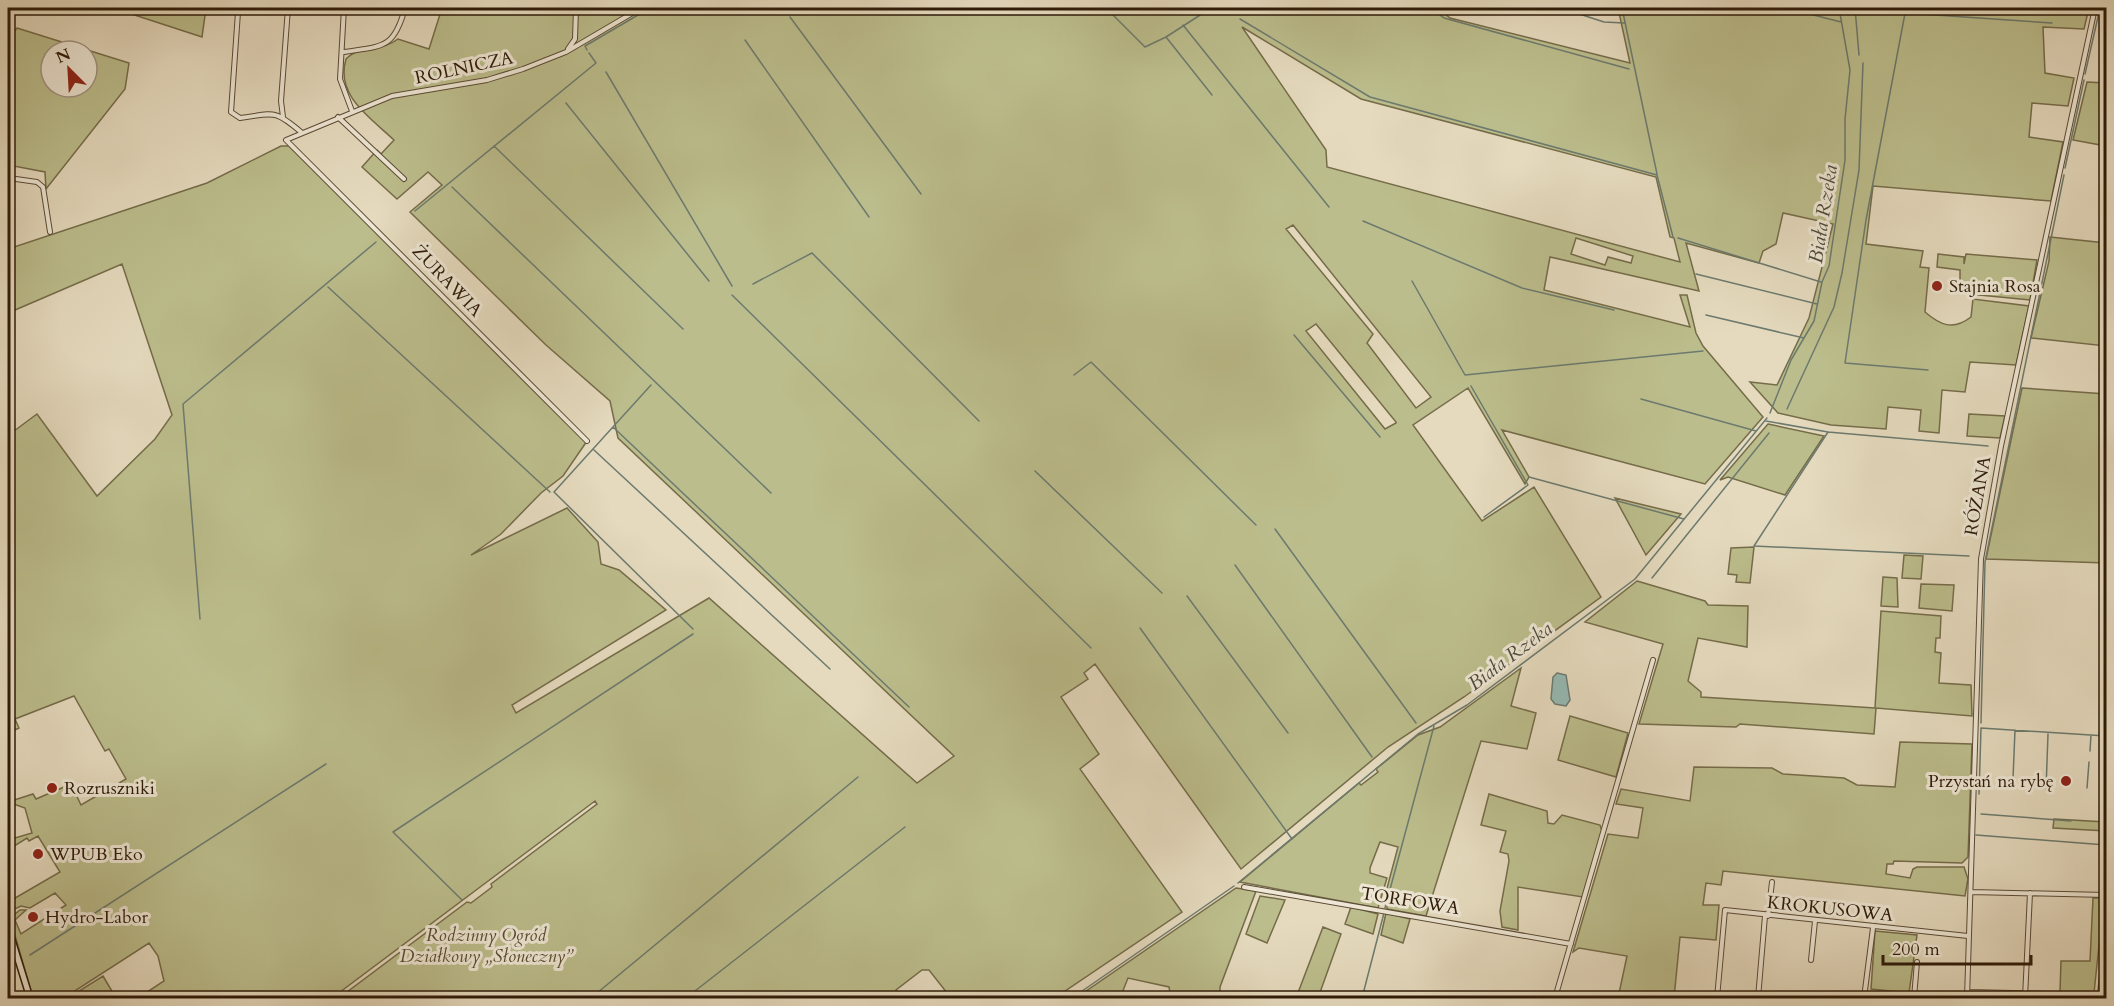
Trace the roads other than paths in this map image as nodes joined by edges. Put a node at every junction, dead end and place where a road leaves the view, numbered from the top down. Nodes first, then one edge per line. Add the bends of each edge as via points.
1 (288, 8) edge
2 (344, 8) edge
3 (405, 8) edge
4 (576, 8) edge
5 (641, 8) edge
6 (2095, 8) edge
7 (238, 12) dead end
8 (344, 52) junction
9 (566, 52) junction
10 (352, 111) junction
11 (283, 117) junction
12 (338, 117) junction
13 (301, 133) junction
14 (286, 140) joint
15 (9, 178) dead end
16 (404, 179) dead end
17 (50, 232) dead end
18 (587, 441) dead end
19 (1653, 660) dead end
20 (1772, 882) dead end
21 (1244, 887) dead end
22 (1971, 892) junction
23 (2030, 893) junction
24 (2106, 895) edge
25 (1766, 916) junction
26 (1815, 921) junction
27 (8, 927) edge
28 (1873, 928) junction
29 (1968, 936) junction
30 (2106, 942) edge
31 (1571, 944) junction
32 (15, 951) junction
33 (8, 954) edge
34 (1811, 960) dead end
35 (1917, 962) dead end
36 (1968, 992) junction
37 (1221, 995) dead end
38 (2025, 996) edge
39 (2056, 997) edge
40 (2101, 997) edge
41 (30, 999) edge
42 (1240, 999) edge
43 (1555, 999) edge
44 (1717, 999) edge
45 (1758, 999) edge
46 (1864, 999) edge
47 (1914, 999) edge
48 (1967, 999) edge

1 - 11 street
2 - 8 street
3 - 8 street via 390,42
4 - 9 street via 575,39
5 - 9 street, ROLNICZA
6 - 22 street, RÓŻANA via 2001,446 1981,559
7 - 11 street via 231,112 240,118 261,112
8 - 10 street via 340,79
9 - 10 street, ROLNICZA via 487,80 392,96
10 - 12 street, ROLNICZA
11 - 13 street
12 - 13 street, ROLNICZA
12 - 16 street
13 - 14 street, ROLNICZA
14 - 18 street, ŻURAWIA
15 - 17 street via 37,182 43,187
19 - 31 street
20 - 25 street
21 - 31 street, TORFOWA
22 - 23 street
22 - 29 street, RÓŻANA
23 - 24 street
23 - 38 street
25 - 26 street, KROKUSOWA
25 - 44 street, KROKUSOWA via 1725,910
25 - 45 street
26 - 28 street, KROKUSOWA
26 - 34 street
27 - 32 main road
28 - 29 street, KROKUSOWA
28 - 46 street
29 - 36 street, RÓŻANA
30 - 40 street
31 - 43 street
32 - 33 street
32 - 41 main road
35 - 47 street
36 - 38 street
36 - 48 street, RÓŻANA
37 - 42 street
38 - 39 street
39 - 40 street

